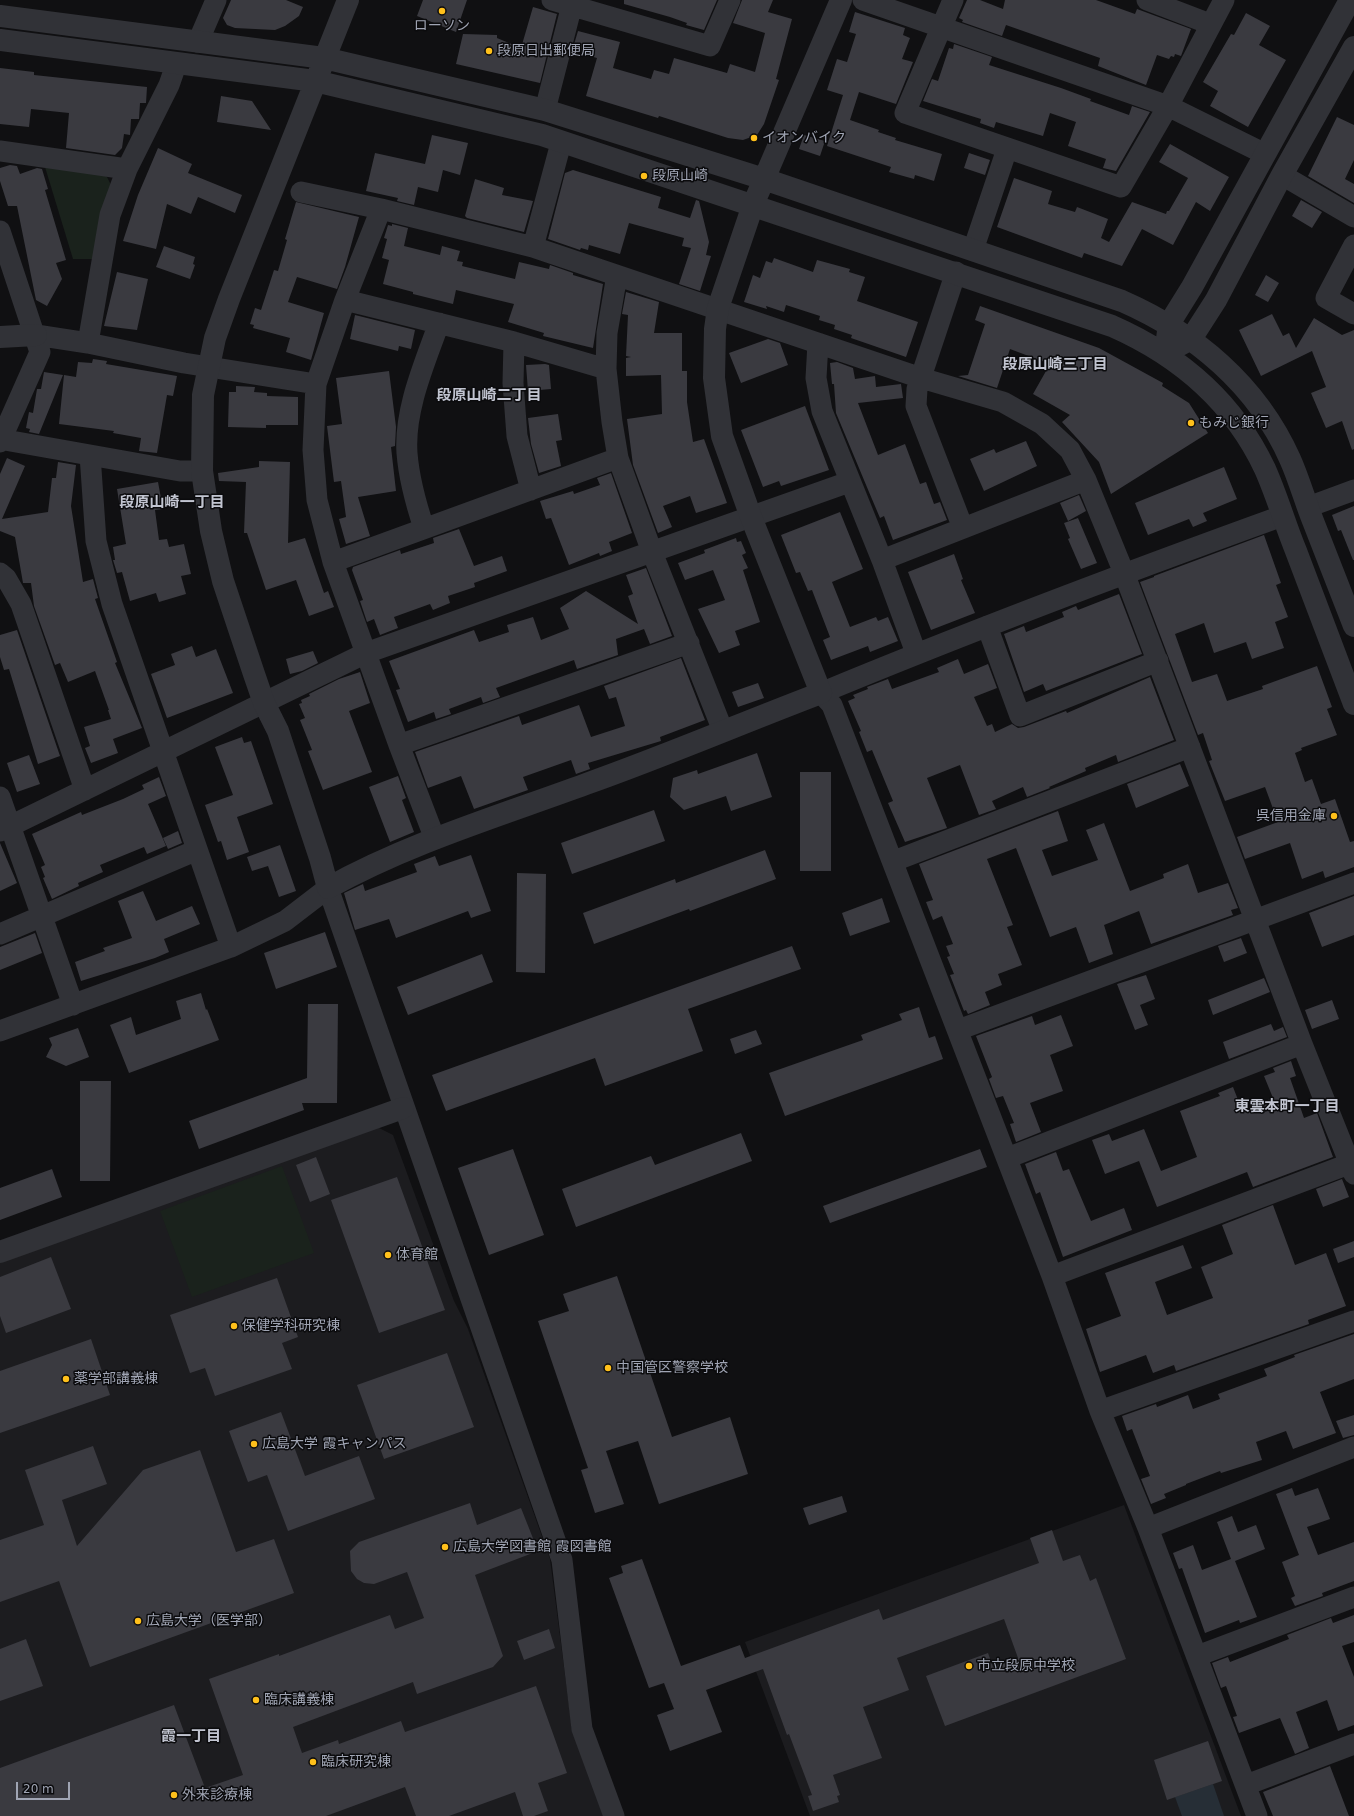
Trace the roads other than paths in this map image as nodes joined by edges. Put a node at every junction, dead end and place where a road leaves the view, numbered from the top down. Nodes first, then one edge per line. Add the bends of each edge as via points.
1 (216, 0) edge
2 (348, 0) edge
3 (552, 0) edge
4 (730, 0) edge
5 (841, 0) edge
6 (863, 0) edge
7 (953, 0) edge
8 (1148, 0) edge
9 (1224, 0) edge
10 (1350, 0) edge
11 (572, 5) junction
12 (0, 16) edge
13 (1210, 24) junction
14 (942, 26) junction
15 (0, 40) edge
16 (198, 42) junction
17 (1354, 47) edge
18 (324, 58) junction
19 (176, 64) junction
20 (315, 81) junction
21 (1168, 106) junction
22 (545, 110) junction
23 (561, 143) junction
24 (1007, 149) junction
25 (0, 151) edge
26 (1265, 154) junction
27 (128, 169) junction
28 (1282, 175) junction
29 (764, 179) junction
30 (301, 192) dead end
31 (753, 205) junction
32 (381, 209) junction
33 (1354, 217) edge
34 (1, 241) edge
35 (1354, 245) edge
36 (533, 247) junction
37 (973, 250) junction
38 (956, 272) junction
39 (617, 275) junction
40 (345, 300) junction
41 (718, 308) junction
42 (1354, 314) edge
43 (439, 323) junction
44 (1169, 324) junction
45 (36, 335) junction
46 (0, 337) edge
47 (1191, 339) junction
48 (514, 342) junction
49 (88, 343) junction
50 (818, 343) junction
51 (1165, 354) junction
52 (208, 367) junction
53 (606, 369) junction
54 (921, 378) junction
55 (316, 384) junction
56 (0, 440) edge
57 (90, 455) junction
58 (618, 458) junction
59 (202, 471) junction
60 (1086, 480) junction
61 (849, 482) junction
62 (531, 490) junction
63 (1354, 490) edge
64 (1308, 507) junction
65 (1282, 516) junction
66 (751, 517) junction
67 (424, 528) junction
68 (963, 528) junction
69 (652, 552) junction
70 (882, 560) junction
71 (333, 562) junction
72 (0, 573) edge
73 (1124, 573) junction
74 (987, 626) junction
75 (1354, 626) edge
76 (688, 643) junction
77 (366, 653) junction
78 (916, 653) junction
79 (1158, 661) junction
80 (821, 693) junction
81 (264, 703) junction
82 (1354, 704) edge
83 (723, 731) junction
84 (399, 745) junction
85 (1190, 747) junction
86 (162, 752) junction
87 (85, 790) junction
88 (0, 797) edge
89 (5, 829) edge
90 (435, 839) junction
91 (197, 850) junction
92 (894, 861) junction
93 (1354, 883) edge
94 (328, 888) junction
95 (42, 916) junction
96 (1254, 919) junction
97 (0, 934) edge
98 (231, 947) junction
99 (73, 1005) junction
100 (958, 1030) junction
101 (0, 1031) edge
102 (1302, 1044) junction
103 (403, 1108) junction
104 (1007, 1158) junction
105 (1353, 1167) edge
106 (0, 1252) edge
107 (1052, 1276) junction
108 (1354, 1321) edge
109 (1100, 1411) junction
110 (1354, 1447) edge
111 (1148, 1528) junction
112 (1354, 1597) edge
113 (1197, 1656) junction
114 (1354, 1744) edge
115 (1246, 1785) junction
116 (614, 1816) edge
117 (1257, 1816) edge

1 - 16 street
2 - 18 street
3 - 11 street
4 - 11 street via 710,46
5 - 29 street
6 - 14 street
7 - 14 street
8 - 13 street
9 - 13 street
10 - 26 street
11 - 22 street
12 - 16 street
13 - 21 street
14 - 21 street
14 - 24 street via 905,114
15 - 19 street
16 - 18 street
17 - 28 street
18 - 20 street
18 - 22 street
19 - 20 street
19 - 27 street via 169,85
20 - 23 street via 542,135
20 - 52 street via 229,299
21 - 24 street via 1121,186
21 - 26 street
22 - 29 street
23 - 31 street
23 - 36 street
24 - 37 street
25 - 27 street
26 - 44 street
27 - 49 street via 110,215
28 - 33 street
28 - 47 street via 1216,300
29 - 31 street
29 - 37 street
30 - 32 street
31 - 38 street
31 - 41 street
32 - 36 street
32 - 40 street
34 - 45 street
35 - 42 street via 1326,298
36 - 39 street
37 - 44 street via 1122,301
38 - 51 street via 1112,326
38 - 54 street
39 - 41 street
39 - 53 street via 607,333
40 - 43 street
40 - 55 street
41 - 50 street
41 - 66 street via 714,378 722,436
43 - 48 street
43 - 67 street via 414,392 407,452 413,492
44 - 47 street
44 - 51 street
45 - 46 street
45 - 49 street
45 - 56 street via 40,352
47 - 51 street
47 - 64 street via 1230,373 1264,413 1290,458
48 - 53 street
48 - 62 street via 513,383 517,436
49 - 52 street
50 - 54 street
50 - 61 street via 816,378 822,411
51 - 65 street via 1194,375 1242,428 1265,470
52 - 55 street
52 - 59 street via 204,395
53 - 58 street
54 - 60 street via 1003,402 1042,424 1070,450
54 - 68 street via 917,389 916,406
55 - 71 street via 312,450 317,500
56 - 57 street
57 - 59 street via 180,471
57 - 86 street via 96,541 112,604
58 - 62 street
58 - 69 street
59 - 81 street via 211,531 223,581
60 - 68 street
60 - 73 street
61 - 66 street
61 - 70 street
62 - 67 street
63 - 64 street
64 - 75 street
65 - 73 street
65 - 82 street
66 - 69 street
66 - 80 street
67 - 71 street
68 - 70 street
69 - 76 street
69 - 77 street
70 - 78 street
71 - 77 street
72 - 87 street via 6,578 21,604
73 - 74 street
73 - 79 street
74 - 78 street
74 - 79 street via 1020,716
76 - 83 street
76 - 84 street
77 - 81 street
77 - 84 street
78 - 80 street
79 - 85 street
80 - 83 street
80 - 92 street via 832,705
81 - 86 street
81 - 94 street via 278,731
83 - 90 street
84 - 90 street
85 - 92 street
85 - 96 street
86 - 87 street
86 - 91 street
87 - 89 street
88 - 89 street
89 - 95 street
90 - 94 street via 362,869
91 - 95 street
91 - 98 street
92 - 100 street
93 - 96 street
94 - 98 street via 285,922
94 - 103 street
95 - 97 street
95 - 99 street
96 - 100 street
96 - 102 street
98 - 99 street
99 - 101 street
100 - 104 street
102 - 104 street
102 - 105 street
103 - 106 street
103 - 116 street via 562,1560 582,1729
104 - 107 street
105 - 107 street
107 - 109 street
108 - 109 street
109 - 111 street
110 - 111 street
111 - 113 street
112 - 113 street
113 - 115 street
114 - 115 street
115 - 117 street

